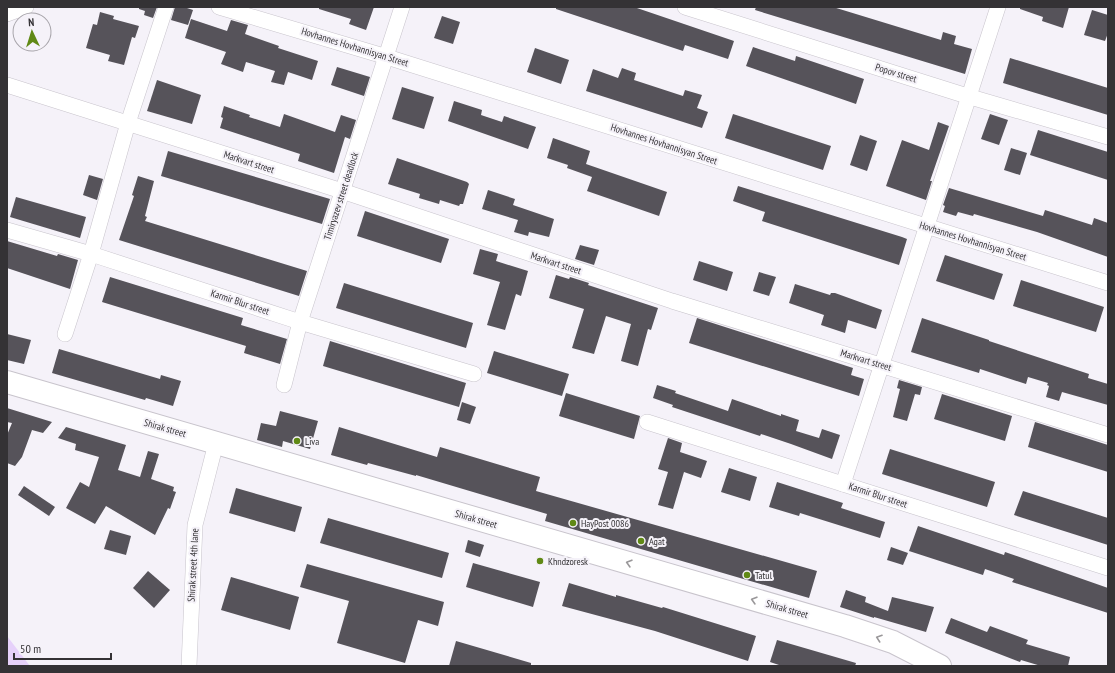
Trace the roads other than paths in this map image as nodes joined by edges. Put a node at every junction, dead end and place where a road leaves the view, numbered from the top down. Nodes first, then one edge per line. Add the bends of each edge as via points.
1 (26, 7) edge
2 (166, 7) edge
3 (219, 7) edge
4 (402, 7) edge
5 (685, 7) edge
6 (998, 7) edge
7 (7, 14) edge
8 (387, 57) junction
9 (7, 85) edge
10 (968, 96) junction
11 (128, 123) junction
12 (1108, 137) edge
13 (342, 191) junction
14 (927, 226) junction
15 (7, 230) edge
16 (91, 254) junction
17 (1108, 284) edge
18 (300, 322) junction
19 (65, 334) dead end
20 (882, 365) junction
21 (474, 374) dead end
22 (7, 382) edge
23 (284, 385) dead end
24 (7, 396) edge
25 (647, 422) dead end
26 (1108, 435) edge
27 (214, 449) junction
28 (843, 484) junction
29 (1108, 568) edge
30 (189, 666) edge
31 (912, 666) edge
32 (940, 666) edge

1 - 7 street
2 - 11 street
3 - 8 street, Hovhannes Hovhannisyan Street
4 - 8 street, Timiryazev street deadlock
5 - 10 street, Popov street
6 - 10 street
8 - 13 street, Timiryazev street deadlock
8 - 14 street, Hovhannes Hovhannisyan Street
9 - 11 street, Markvart street
10 - 12 street, Popov street
10 - 14 street
11 - 13 street, Markvart street
11 - 16 street
13 - 18 street, Timiryazev street deadlock
13 - 20 street, Markvart street via 672,301
14 - 17 street, Hovhannes Hovhannisyan Street
14 - 20 street
15 - 16 street, Karmir Blur street
16 - 18 street, Karmir Blur street
16 - 19 street
18 - 21 street, Karmir Blur street
18 - 23 street, Timiryazev street deadlock
20 - 26 street, Markvart street
20 - 28 street
22 - 27 highway, Shirak street
24 - 27 highway, Shirak street
25 - 28 street, Karmir Blur street
27 - 30 street, Shirak street 4th lane via 195,525
27 - 31 highway, Shirak street via 842,640 891,656
32 -> 27 highway, Shirak street via 893,642 845,626
28 - 29 street, Karmir Blur street

